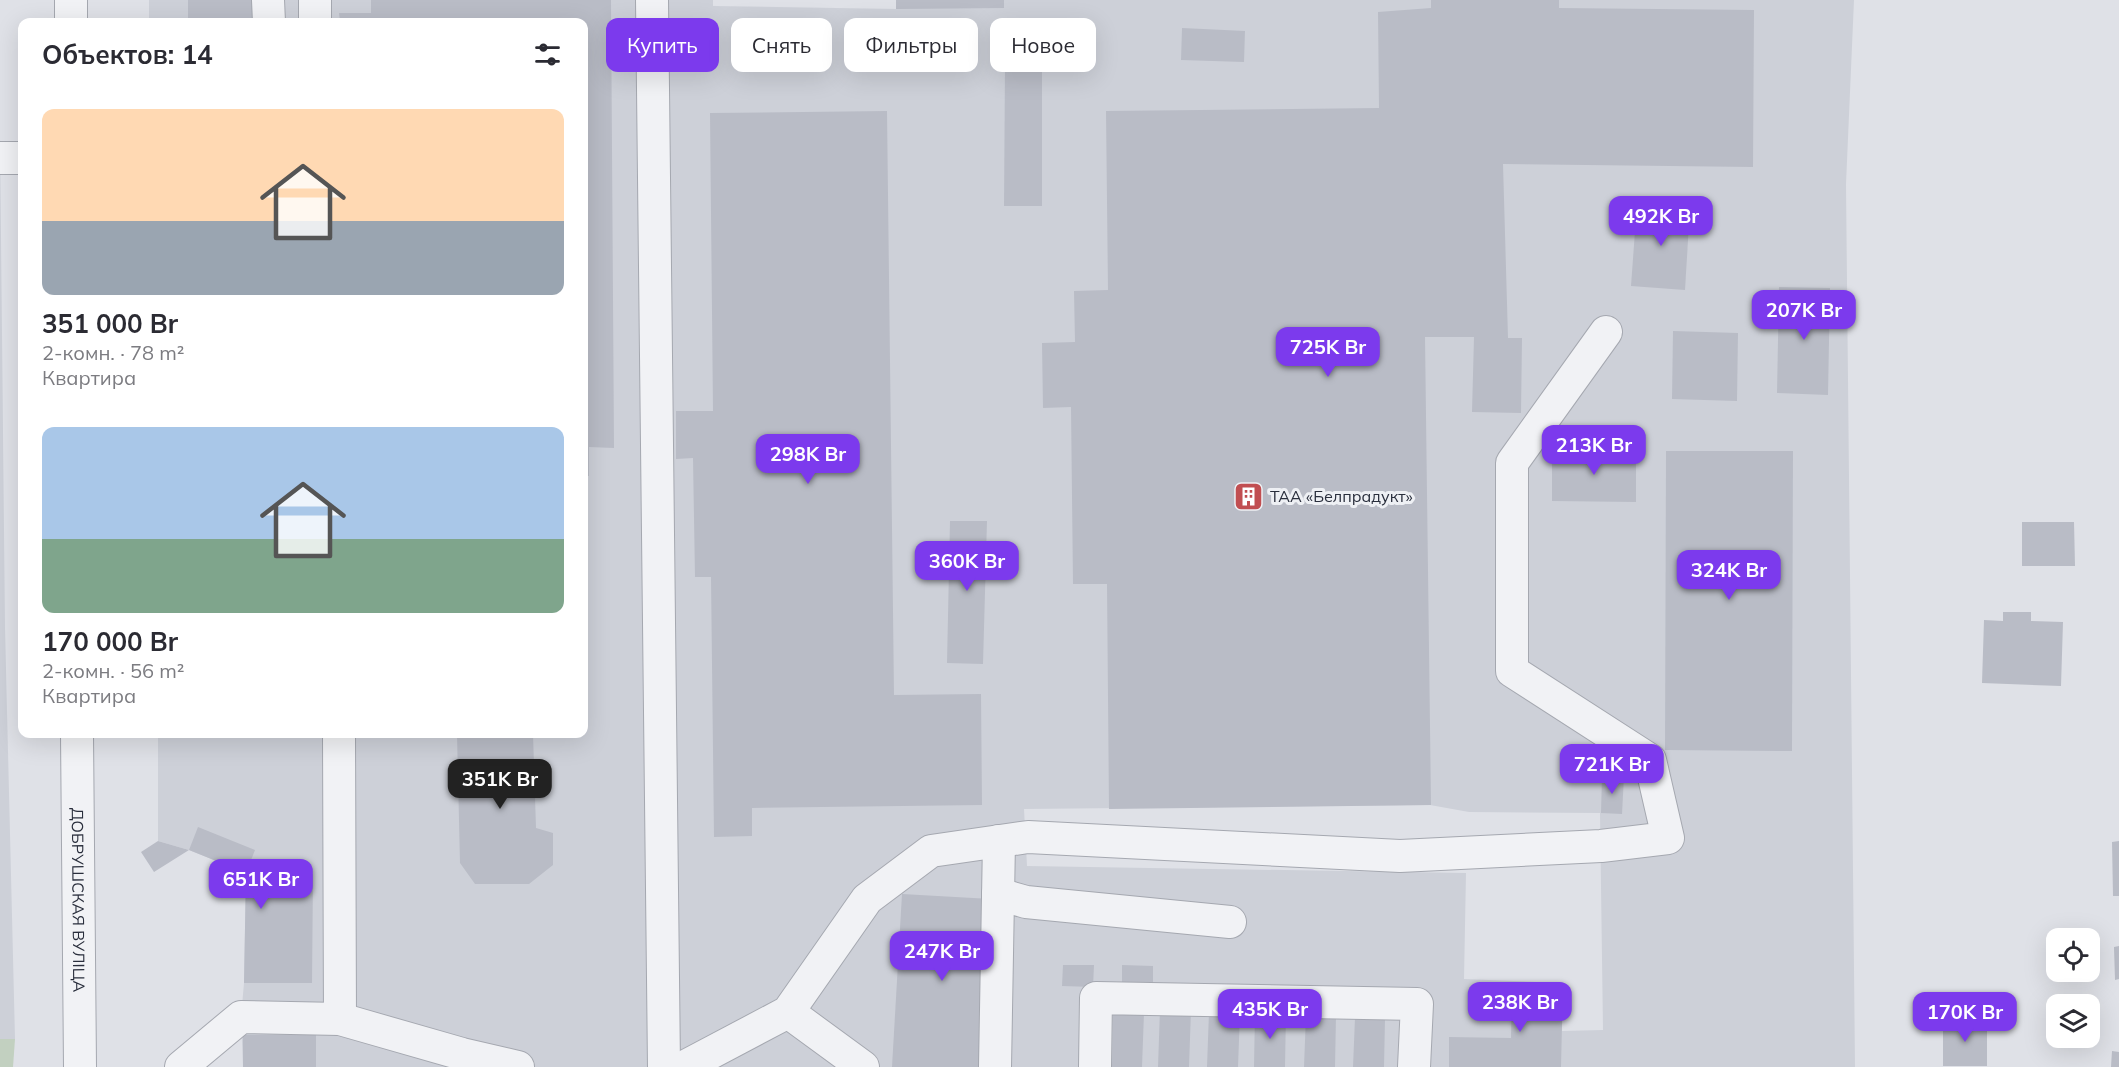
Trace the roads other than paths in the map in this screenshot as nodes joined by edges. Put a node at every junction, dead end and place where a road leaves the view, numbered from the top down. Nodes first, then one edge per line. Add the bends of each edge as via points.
1 (71, 0) edge
2 (268, 0) edge
3 (315, 0) edge
4 (652, 0) edge
5 (71, 18) edge
6 (268, 18) edge
7 (315, 18) edge
8 (0, 158) edge
9 (18, 158) edge
10 (1606, 332) dead end
11 (77, 738) edge
12 (339, 738) edge
13 (999, 841) junction
14 (998, 894) junction
15 (1230, 922) dead end
16 (788, 1012) junction
17 (340, 1019) junction
18 (80, 1067) edge
19 (182, 1067) edge
20 (518, 1067) edge
21 (664, 1067) edge
22 (684, 1067) edge
23 (863, 1067) edge
24 (995, 1067) edge
25 (1095, 1067) edge
26 (1414, 1067) edge

1 - 5 street
2 - 6 street
3 - 7 street
4 - 21 street
8 - 9 street
10 - 13 street via 1512,463 1512,671 1650,760 1668,838 1601,846 1400,856 1028,837
11 - 18 street, ДОБРУШСКАЯ ВУЛІЦА
12 - 17 street
13 - 14 street
13 - 16 street via 931,851 867,899
14 - 15 street via 1026,902
14 - 24 street
16 - 22 street
16 - 23 street
17 - 19 street via 242,1017
17 - 20 street
25 - 26 street via 1096,998 1417,1004

